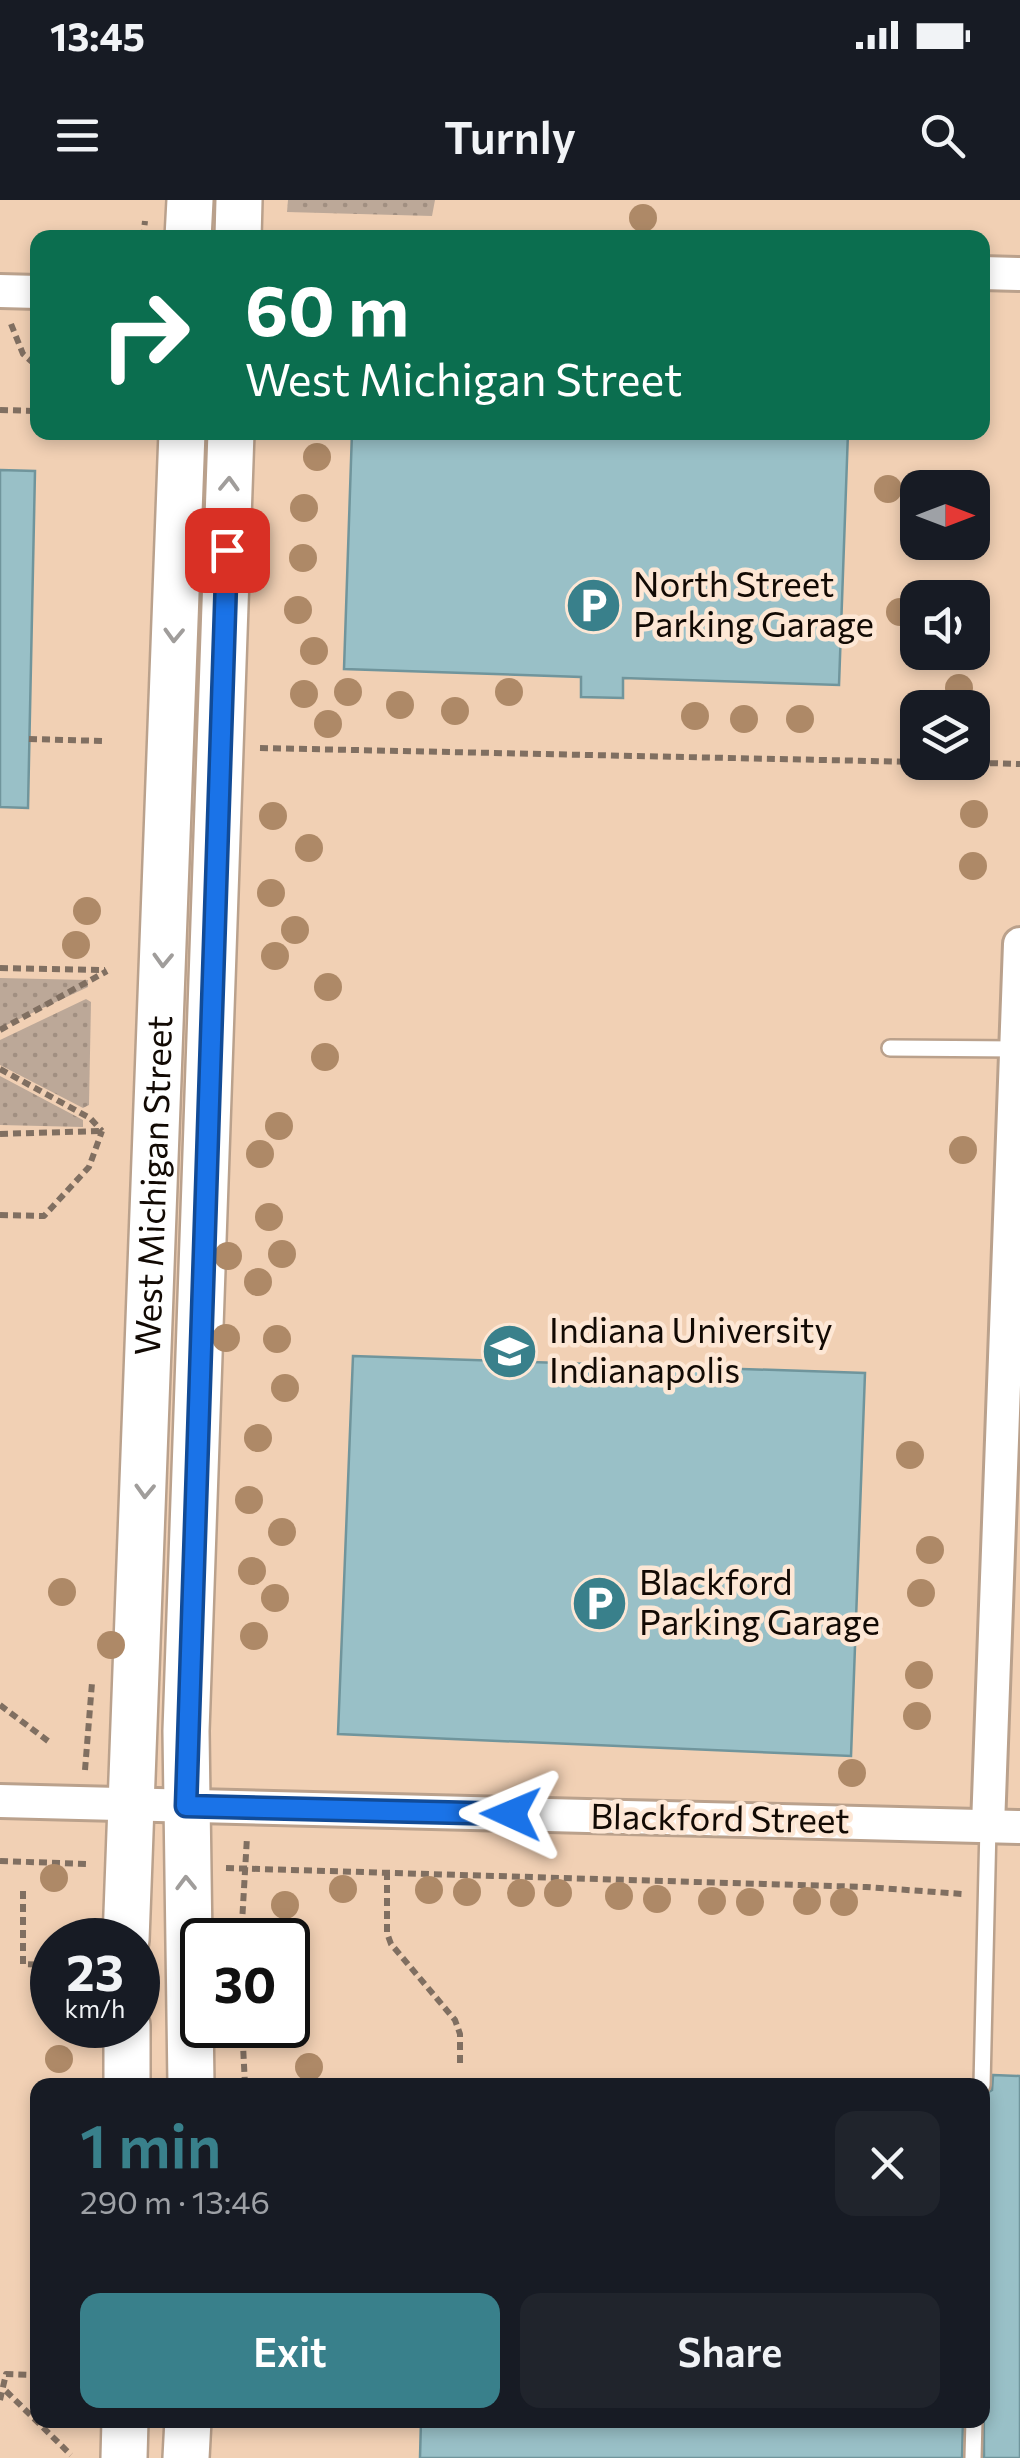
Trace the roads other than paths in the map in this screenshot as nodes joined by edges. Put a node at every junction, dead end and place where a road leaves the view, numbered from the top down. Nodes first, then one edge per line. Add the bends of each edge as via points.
1 (190, 200) edge
2 (239, 200) edge
3 (188, 230) edge
4 (238, 230) edge
5 (990, 273) edge
6 (1020, 274) edge
7 (182, 440) edge
8 (231, 440) edge
9 (1020, 944) edge
10 (890, 1048) dead end
11 (1018, 1049) edge
12 (1015, 1310) edge
13 (0, 1801) edge
14 (132, 1804) junction
15 (186, 1806) junction
16 (1004, 1827) edge
17 (127, 1918) edge
18 (127, 2048) edge
19 (127, 2078) edge
20 (192, 2078) edge
21 (982, 2078) edge
22 (125, 2428) edge
23 (188, 2428) edge
24 (974, 2428) edge
25 (124, 2458) edge
26 (186, 2458) edge
27 (972, 2458) edge

1 - 3 main road
2 - 4 main road
5 - 6 street
7 -> 14 main road, West Michigan Street
15 -> 8 main road, West Michigan Street
9 - 11 street
10 - 11 lane
11 - 12 street
12 - 16 street
13 - 14 street, Blackford Street
14 - 15 street, Blackford Street
14 - 17 main road, West Michigan Street
15 - 16 street, Blackford Street
20 -> 15 main road, West Michigan Street
16 - 21 lane via 986,1894
18 - 19 main road
22 - 25 main road
23 - 26 main road
24 - 27 lane

